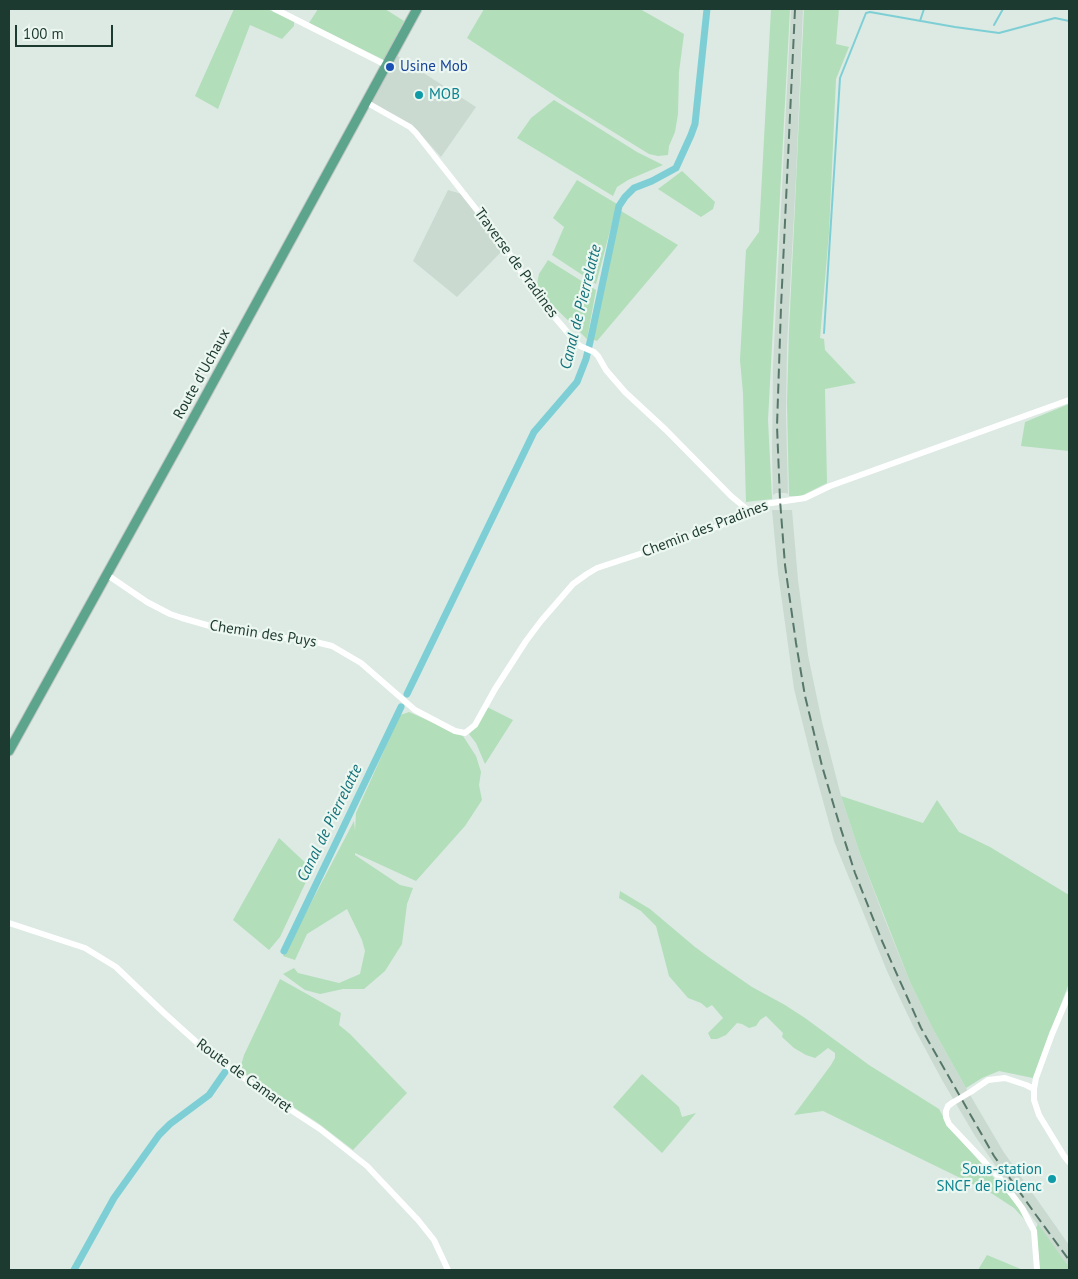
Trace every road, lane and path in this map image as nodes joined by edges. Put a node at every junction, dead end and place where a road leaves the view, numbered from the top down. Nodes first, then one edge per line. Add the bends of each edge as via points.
1 (275, 9) edge
2 (417, 9) edge
3 (386, 65) junction
4 (366, 103) junction
5 (1069, 400) edge
6 (749, 511) junction
7 (106, 574) junction
8 (465, 733) joint
9 (9, 751) edge
10 (9, 923) edge
11 (1069, 994) edge
12 (1034, 1089) junction
13 (1069, 1162) edge
14 (448, 1270) edge
15 (1038, 1270) edge

1 - 3 street
2 - 3 main road, Route d'Uchaux
3 - 4 main road, Route d'Uchaux
4 - 6 street, Traverse de Pradines via 416,133 508,252 534,293 574,340 598,356 625,392
4 - 7 main road, Route d'Uchaux
5 - 6 street, Chemin des Pradines via 837,483 805,498 771,503
6 - 8 street, Chemin des Pradines via 715,528 597,568 573,584 541,620 475,725
7 - 8 street, Chemin des Puys via 146,602 182,618 244,634 303,639 332,646 361,663 415,710
7 - 9 main road, Route d'Uchaux
10 - 14 street, Route de Camaret via 85,948 116,967 213,1057 320,1129 367,1166 434,1240
11 - 12 street
12 - 13 street via 1039,1115
12 - 15 street, bridge via 1006,1078 988,1080 948,1106 946,1117 1022,1208 1034,1231

